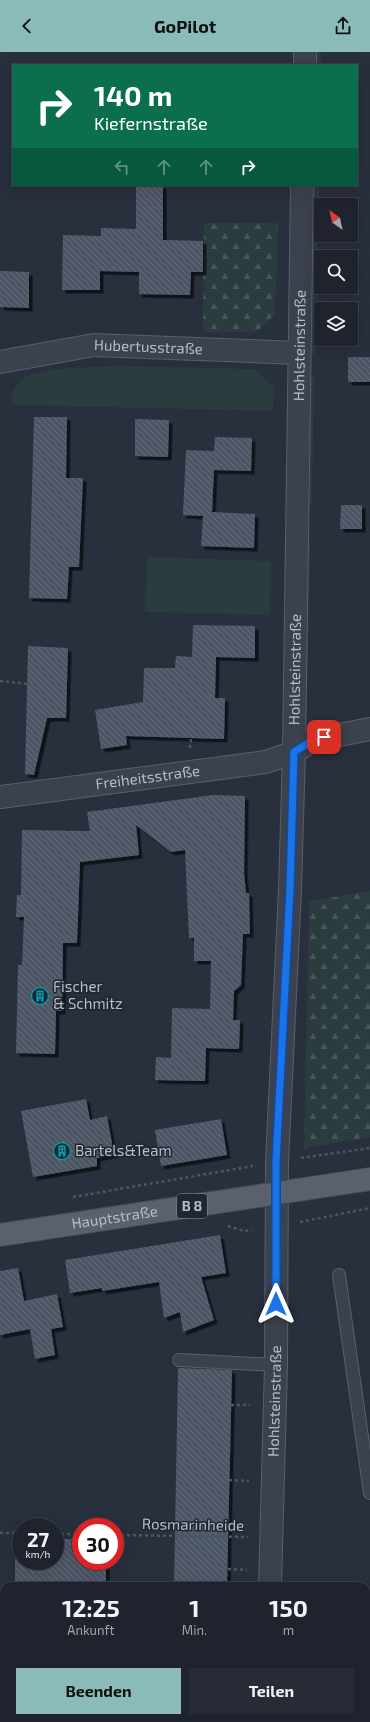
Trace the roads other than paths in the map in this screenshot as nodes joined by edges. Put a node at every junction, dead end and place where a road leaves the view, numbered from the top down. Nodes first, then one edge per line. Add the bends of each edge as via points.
1 (305, 52) edge
2 (305, 64) edge
3 (302, 186) edge
4 (299, 353) junction
5 (0, 362) edge
6 (370, 729) edge
7 (294, 752) junction
8 (0, 797) edge
9 (370, 1179) edge
10 (277, 1194) junction
11 (0, 1235) edge
12 (339, 1275) dead end
13 (179, 1360) dead end
14 (276, 1365) junction
15 (370, 1493) edge
16 (270, 1582) edge

1 - 2 street
3 - 4 street, Hohlsteinstraße
4 - 5 street, Hubertusstraße via 94,345
4 - 7 street, Hohlsteinstraße
6 - 7 street, Freiheitsstraße via 313,740
7 - 8 street, Freiheitsstraße via 266,762
7 - 10 street, Hohlsteinstraße via 290,889 276,1162
9 - 10 main road, B 8
10 - 11 main road, Hauptstraße / B 8
10 - 14 street, Hohlsteinstraße
12 - 15 lane
13 - 14 lane
14 - 16 street, Hohlsteinstraße

